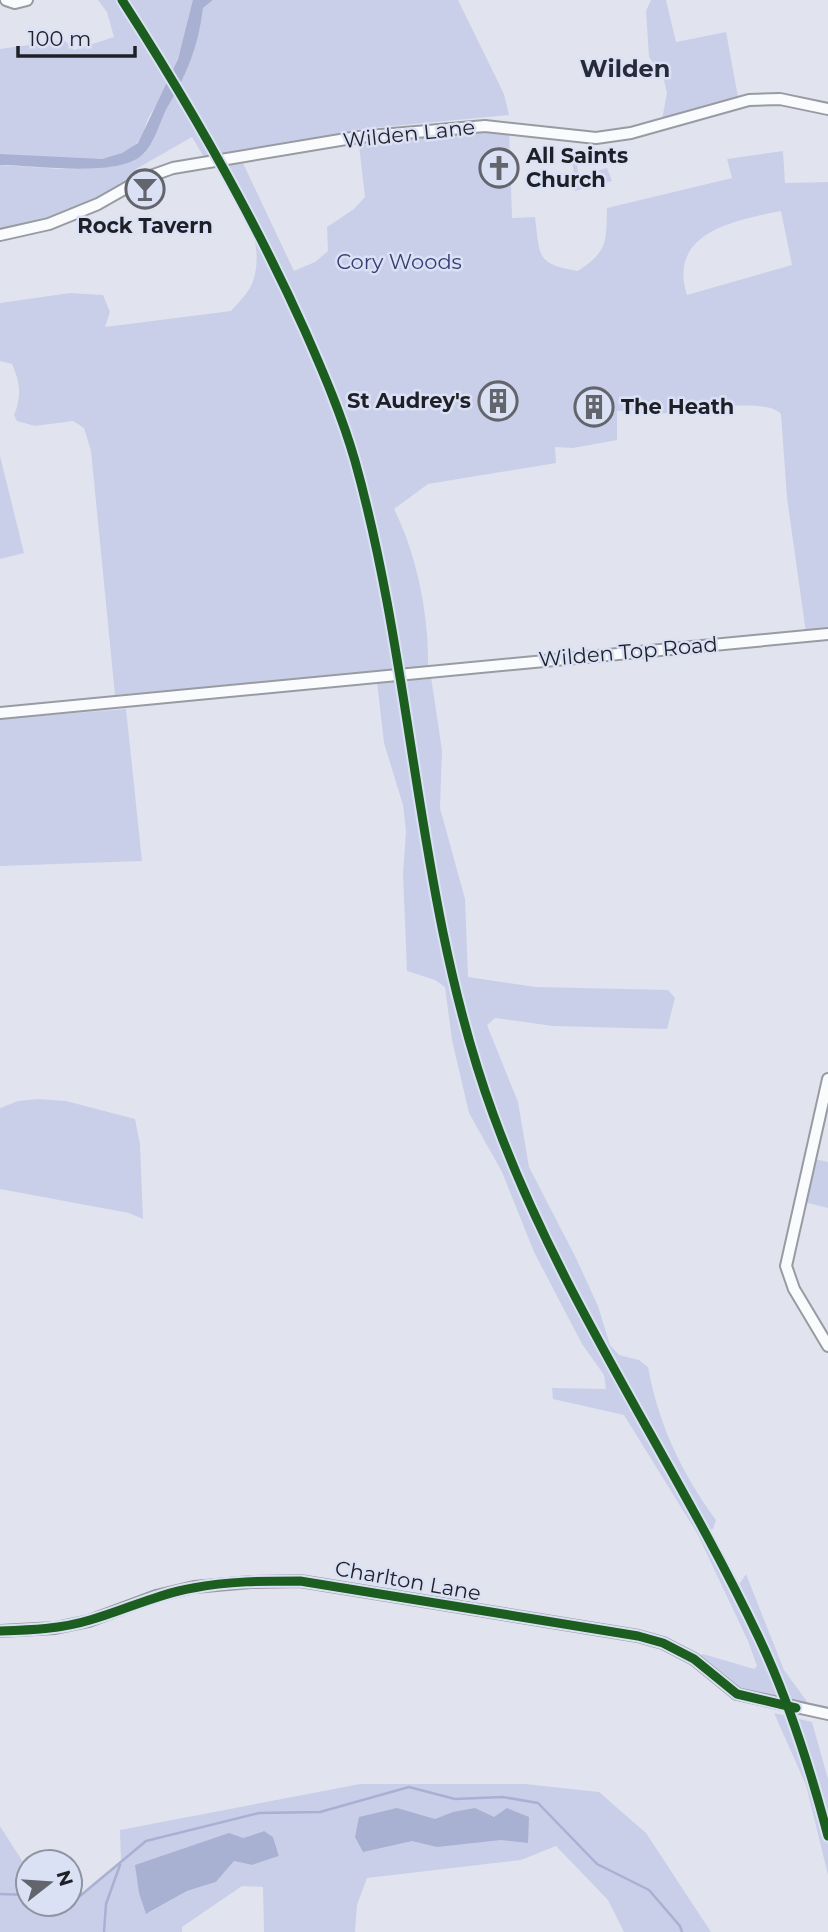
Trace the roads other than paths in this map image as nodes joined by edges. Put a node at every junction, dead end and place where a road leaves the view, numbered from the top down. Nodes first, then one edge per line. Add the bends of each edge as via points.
1 (6, 0) edge
2 (27, 0) edge
3 (828, 109) edge
4 (0, 235) edge
5 (828, 634) edge
6 (0, 713) edge
7 (828, 1079) edge
8 (828, 1346) edge
9 (0, 1631) edge
10 (828, 1714) edge

1 - 2 street via 15,4
3 - 4 street, Wilden Lane via 780,99 749,100 631,133 596,138 485,126 358,137 164,171 61,219
5 - 6 street, Wilden Top Road
7 - 8 street via 786,1266 794,1289
9 - 10 street, Charlton Lane via 89,1621 194,1587 300,1581 638,1636 694,1659 737,1694

